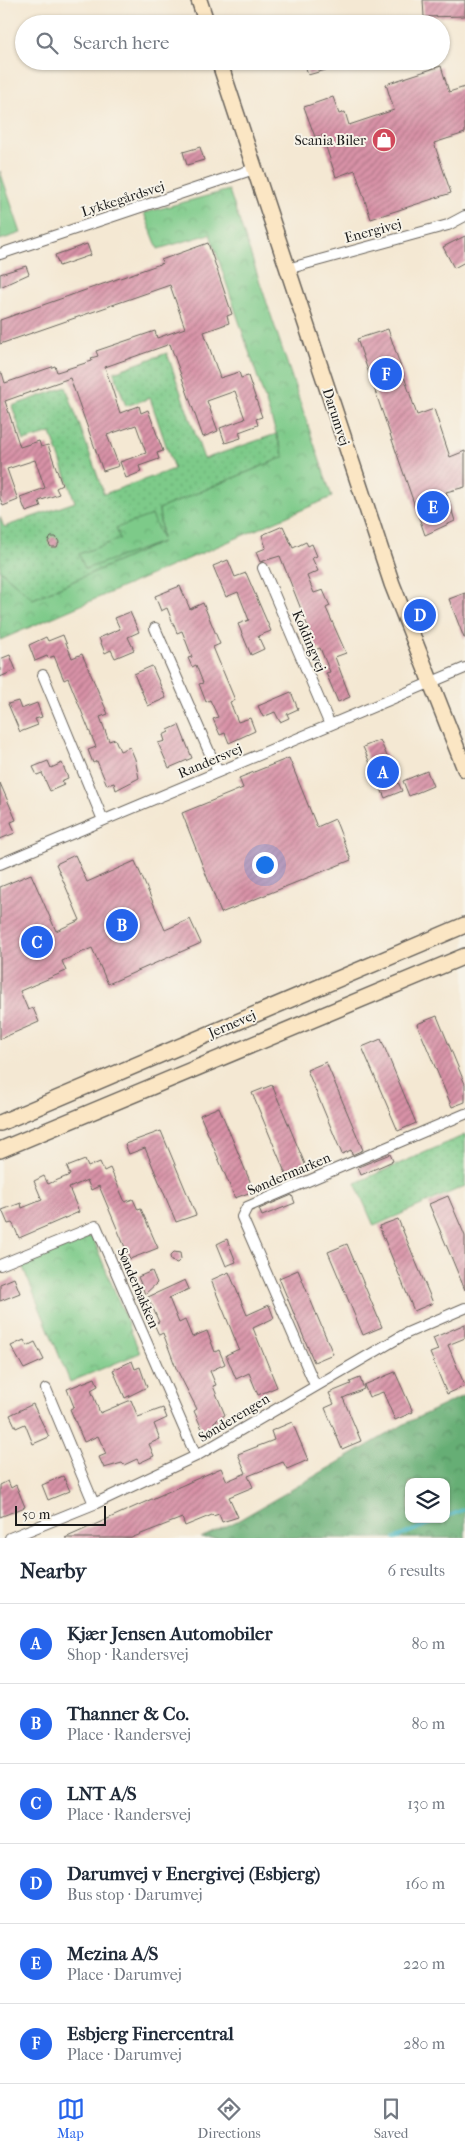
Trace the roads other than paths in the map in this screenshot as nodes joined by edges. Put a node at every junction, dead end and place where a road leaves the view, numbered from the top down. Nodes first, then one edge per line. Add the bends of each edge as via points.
1 (199, 0) edge
2 (204, 15) edge
3 (222, 70) edge
4 (254, 169) junction
5 (465, 216) edge
6 (0, 254) edge
7 (287, 269) junction
8 (263, 568) dead end
9 (155, 628) dead end
10 (465, 668) edge
11 (43, 675) dead end
12 (430, 683) junction
13 (330, 725) junction
14 (465, 768) edge
15 (218, 772) junction
16 (103, 820) junction
17 (0, 864) edge
18 (465, 926) edge
19 (465, 949) edge
20 (458, 959) edge
21 (465, 1114) edge
22 (0, 1124) edge
23 (0, 1150) edge
24 (0, 1266) edge
25 (465, 1308) edge
26 (315, 1385) junction
27 (46, 1389) dead end
28 (196, 1456) junction
29 (94, 1504) junction
30 (10, 1538) edge

1 - 2 main road
3 - 4 main road, Darumvej
4 - 6 street, Lykkegårdsvej
4 - 7 main road, Darumvej
5 - 7 street, Energivej via 448,224
7 - 12 main road, Darumvej via 388,575
8 - 13 street, Koldingvej
9 - 15 street
10 - 12 street
11 - 16 street
12 - 13 street, Randersvej
12 - 14 main road, Darumvej
13 - 15 street, Randersvej
15 - 16 street, Randersvej
16 - 17 street, Randersvej
18 - 22 main road, Jernevej
19 - 20 main road
20 - 23 main road, Jernevej
21 - 26 street, Søndermarken via 247,1207 242,1217
24 - 28 street, Sønderbakken via 96,1226
25 - 26 street, Sønderengen via 407,1333
26 - 28 street, Sønderengen
27 - 29 street
28 - 29 street, Sønderengen
29 - 30 street, Sønderengen

